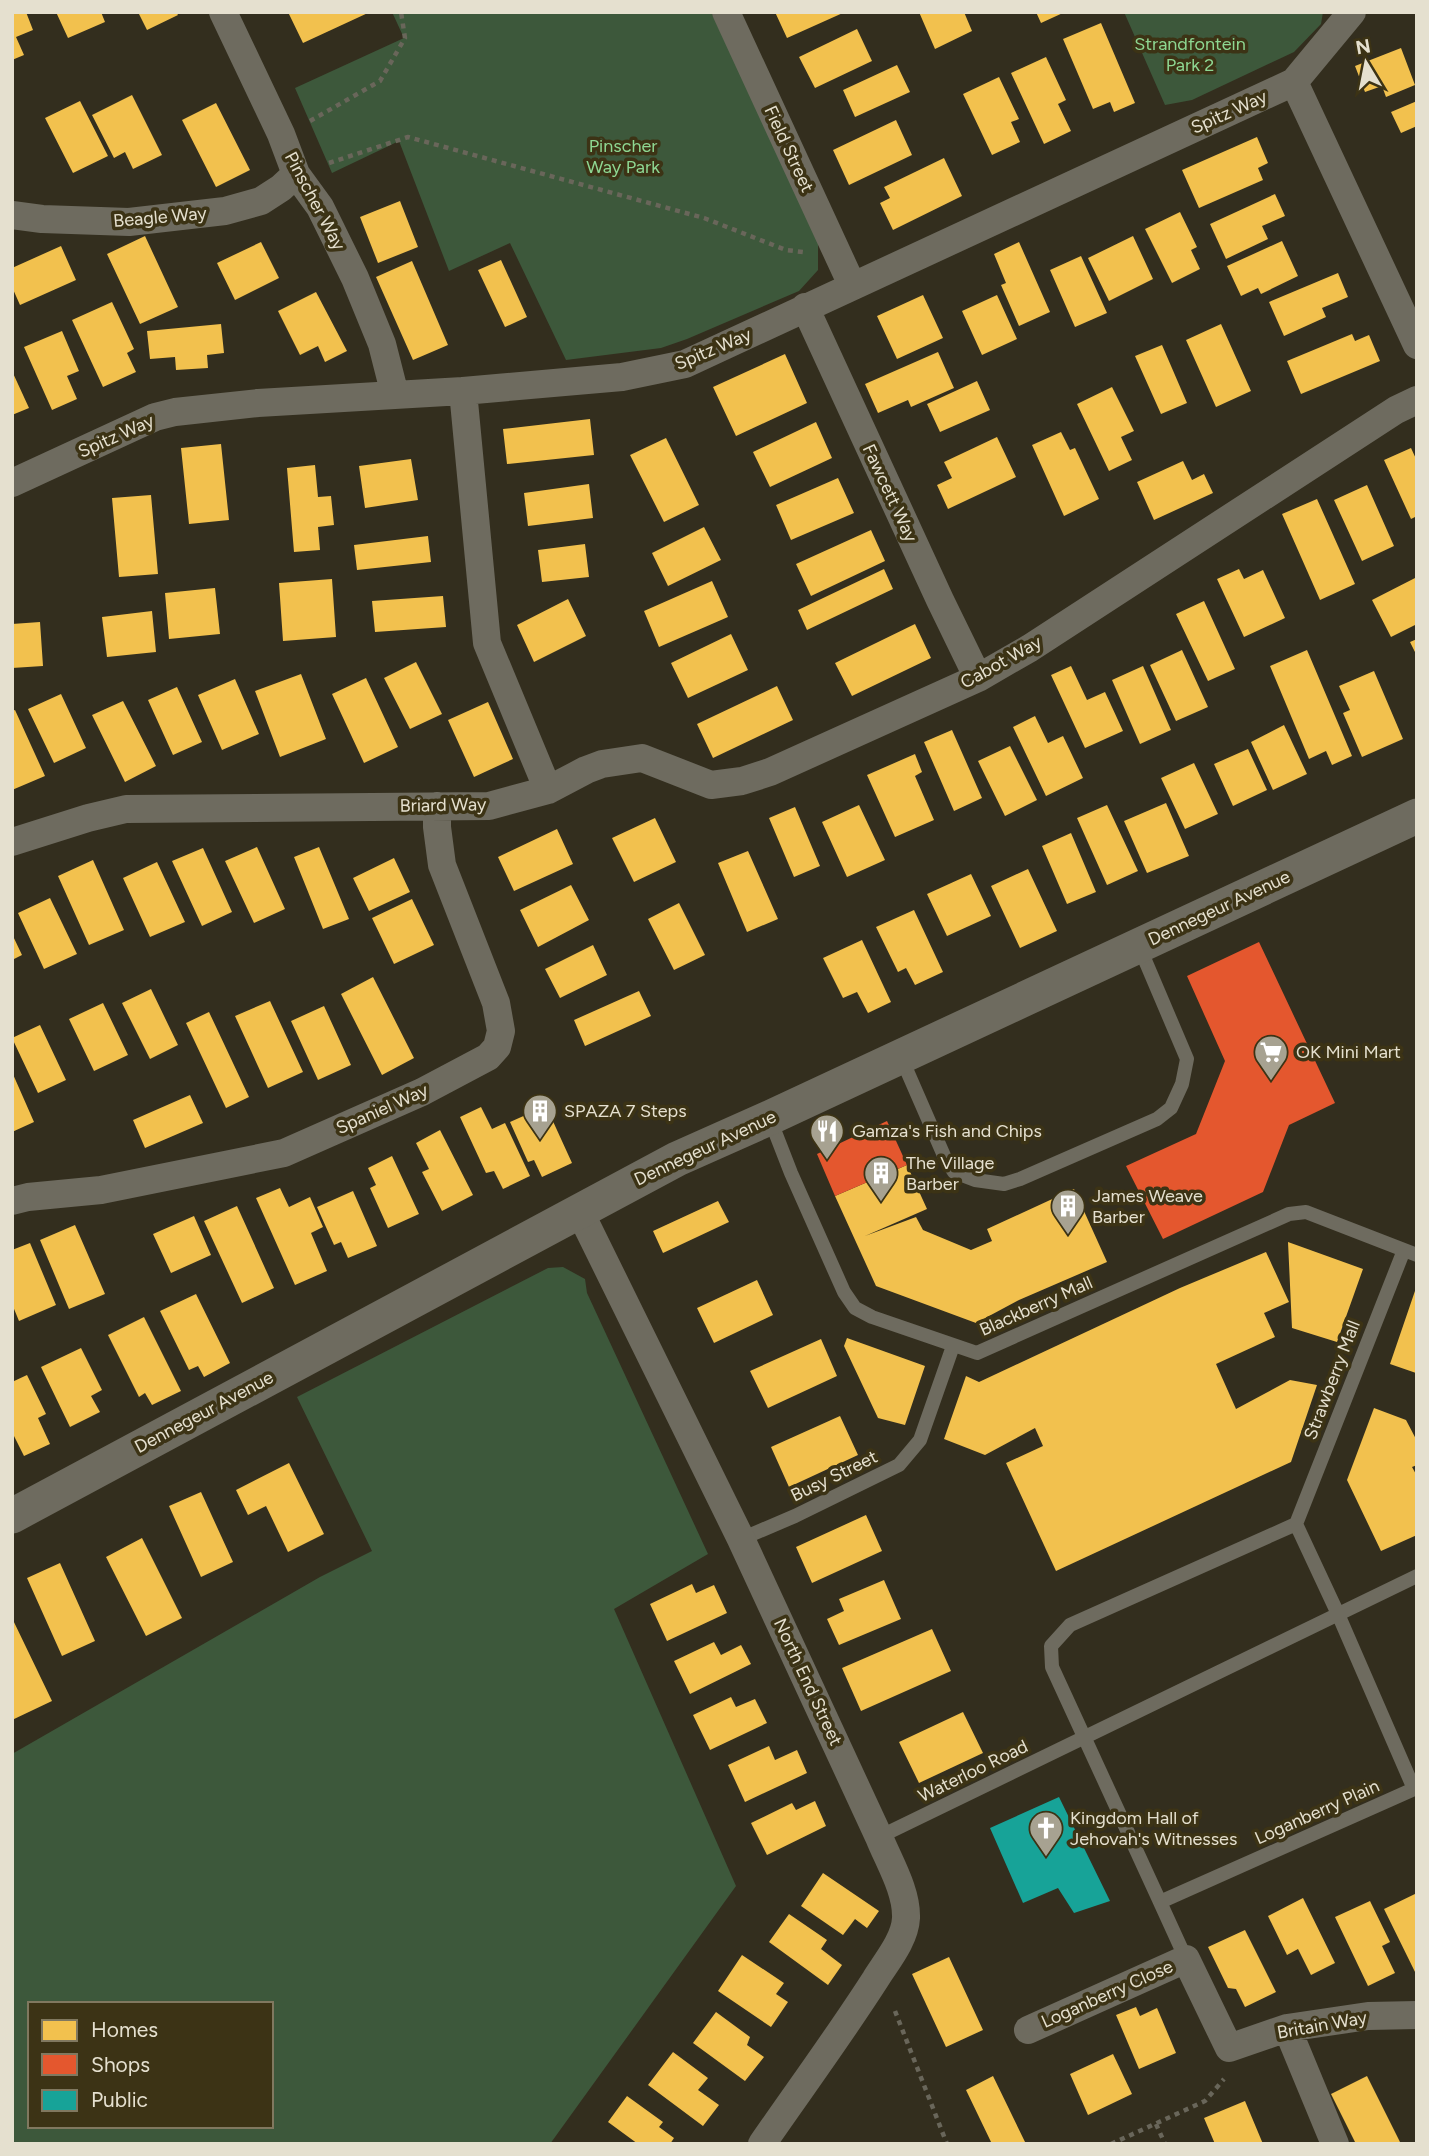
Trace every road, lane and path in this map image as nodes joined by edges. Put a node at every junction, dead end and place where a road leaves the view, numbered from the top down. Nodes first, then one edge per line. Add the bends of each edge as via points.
1 (223, 12) edge
2 (401, 12) edge
3 (726, 12) edge
4 (1352, 12) edge
5 (1294, 82) junction
6 (281, 134) junction
7 (296, 174) junction
8 (12, 215) edge
9 (838, 255) junction
10 (852, 285) junction
11 (805, 307) junction
12 (1417, 345) edge
13 (463, 391) junction
14 (396, 395) junction
15 (1417, 400) edge
16 (12, 483) edge
17 (978, 678) junction
18 (548, 790) junction
19 (438, 806) junction
20 (1417, 816) edge
21 (12, 842) edge
22 (1139, 946) junction
23 (901, 1056) junction
24 (769, 1118) junction
25 (12, 1201) edge
26 (579, 1210) junction
27 (1410, 1253) edge
28 (953, 1346) junction
29 (12, 1516) edge
30 (1296, 1524) junction
31 (741, 1539) junction
32 (1417, 1576) edge
33 (1338, 1614) junction
34 (1083, 1738) junction
35 (1415, 1789) edge
36 (879, 1837) junction
37 (1160, 1902) junction
38 (1186, 1959) junction
39 (880, 1972) junction
40 (1417, 2015) edge
41 (1287, 2028) junction
42 (1028, 2030) dead end
43 (1229, 2048) junction
44 (1156, 2124) junction
45 (762, 2144) edge
46 (947, 2144) edge
47 (1111, 2144) edge
48 (1165, 2144) edge
49 (1335, 2144) edge

1 - 6 street, Pinscher Way
2 - 6 path via 405,38 380,81
3 - 9 street, Field Street
4 - 5 street, Spitz Way
5 - 10 street, Spitz Way
5 - 12 street
6 - 7 street, Pinscher Way
7 - 8 street, Beagle Way via 261,201 225,211 129,222
7 - 9 path via 408,137 704,218 786,250
7 - 14 street, Pinscher Way via 320,207 355,278 382,344
9 - 10 street, Field Street
10 - 11 street, Spitz Way
11 - 13 street, Spitz Way via 685,364 658,371
11 - 17 street, Fawcett Way
13 - 14 street, Spitz Way
13 - 18 street via 487,643
14 - 16 street, Spitz Way via 175,412
15 - 17 street, Cabot Way
17 - 18 street, Cabot Way via 743,781 711,785 642,758 586,770
18 - 19 street, Briard Way via 489,806
19 - 21 street, Briard Way via 127,809
19 - 25 street, Spaniel Way via 442,865 496,1003 500,1031 497,1047 488,1057 422,1092 284,1153 101,1190
20 - 22 street, Dennegeur Avenue
22 - 23 street, Dennegeur Avenue
22 - 23 lane via 1187,1059 1171,1108 1157,1119 1020,1179 1004,1184 975,1180 954,1172 949,1165
23 - 24 street, Dennegeur Avenue
24 - 26 street, Dennegeur Avenue via 677,1158
24 - 28 lane, Blackberry Mall via 833,1268 855,1308
26 - 29 street, Dennegeur Avenue
26 - 31 street, North End Street
27 - 28 lane, Blackberry Mall via 1307,1212 1289,1213 978,1353
27 - 30 lane, Strawberry Mall
28 - 31 lane, Busy Street via 920,1440 899,1465
30 - 33 lane, Loganberry Plain
30 - 34 lane via 1070,1625 1051,1646 1052,1667
31 - 36 street, North End Street
32 - 33 lane, Waterloo Road
33 - 34 lane, Waterloo Road
33 - 35 lane, Loganberry Plain
34 - 36 lane, Waterloo Road
34 - 37 lane
35 - 37 lane, Loganberry Plain
36 - 39 street, North End Street via 906,1909 901,1936
37 - 38 lane, Loganberry Close
38 - 42 street, Loganberry Close
38 - 43 street, Loganberry Close
39 - 45 street, North End Street
39 - 46 path
40 - 41 street, Britain Way via 1368,2016
41 - 43 street, Britain Way
41 - 49 street
43 - 44 path via 1226,2077 1205,2101
44 - 47 path
44 - 48 path

